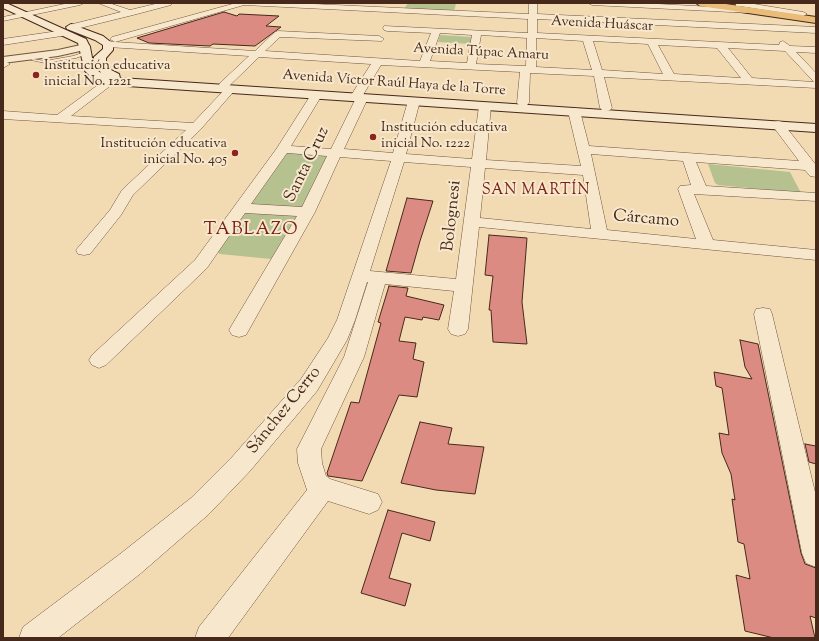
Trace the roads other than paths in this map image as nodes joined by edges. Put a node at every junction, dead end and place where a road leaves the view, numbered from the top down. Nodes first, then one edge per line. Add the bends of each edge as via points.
1 (17, 3) edge
2 (80, 3) edge
3 (102, 3) edge
4 (168, 3) edge
5 (242, 3) edge
6 (404, 3) edge
7 (460, 3) edge
8 (533, 3) edge
9 (592, 3) edge
10 (700, 3) edge
11 (729, 3) edge
12 (638, 4) edge
13 (3, 5) edge
14 (741, 5) edge
15 (191, 9) dead end
16 (398, 11) junction
17 (753, 11) junction
18 (38, 12) junction
19 (130, 13) junction
20 (458, 13) junction
21 (25, 14) junction
22 (783, 14) junction
23 (803, 14) junction
24 (205, 15) junction
25 (816, 15) edge
26 (532, 17) junction
27 (3, 19) edge
28 (816, 20) edge
29 (163, 27) junction
30 (387, 28) junction
31 (769, 28) junction
32 (68, 30) junction
33 (437, 30) junction
34 (816, 30) edge
35 (477, 32) junction
36 (650, 34) junction
37 (532, 35) junction
38 (587, 38) junction
39 (379, 39) junction
40 (3, 42) edge
41 (107, 45) junction
42 (720, 45) junction
43 (787, 49) junction
44 (85, 50) junction
45 (816, 50) edge
46 (256, 54) junction
47 (373, 61) junction
48 (3, 64) edge
49 (424, 64) junction
50 (471, 66) junction
51 (528, 69) junction
52 (598, 73) junction
53 (670, 77) junction
54 (816, 79) edge
55 (110, 81) junction
56 (749, 81) junction
57 (816, 85) edge
58 (227, 88) junction
59 (316, 95) junction
60 (359, 96) junction
61 (414, 101) junction
62 (523, 103) junction
63 (485, 106) junction
64 (606, 108) junction
65 (574, 111) junction
66 (3, 115) edge
67 (60, 118) junction
68 (816, 122) edge
69 (778, 125) junction
70 (196, 126) junction
71 (816, 128) edge
72 (283, 149) junction
73 (584, 150) junction
74 (335, 152) junction
75 (400, 156) junction
76 (688, 157) junction
77 (478, 164) junction
78 (813, 170) edge
79 (588, 171) junction
80 (700, 190) junction
81 (816, 198) edge
82 (242, 208) junction
83 (307, 212) junction
84 (472, 222) junction
85 (600, 235) junction
86 (706, 244) junction
87 (84, 250) dead end
88 (816, 255) edge
89 (369, 277) junction
90 (464, 286) junction
91 (763, 314) dead end
92 (239, 330) dead end
93 (458, 330) dead end
94 (99, 360) dead end
95 (323, 488) junction
96 (369, 502) dead end
97 (811, 503) edge
98 (816, 553) edge
99 (34, 638) edge
100 (210, 638) edge

1 - 18 main road
2 - 18 street
3 - 19 street
4 - 19 street
5 - 16 street
5 - 24 street
6 - 16 street, Santa Cruz
7 - 20 street
8 - 26 street
9 - 12 street
10 - 14 main road
11 - 14 street
12 - 17 street
12 - 36 street
13 - 21 main road
14 - 17 main road
14 - 23 street
15 - 24 street
16 - 20 street
16 - 30 street, Santa Cruz
17 - 22 main road
17 - 31 street
18 - 21 street
18 - 32 main road
19 - 29 street
19 - 32 street
20 - 26 street
21 - 27 street
21 - 32 main road
22 - 23 street
22 - 28 main road
23 - 25 street
24 - 29 street
26 - 36 street
26 - 37 street
29 - 41 street
30 - 33 street, Avenida Huáscar
30 - 39 street, Santa Cruz
31 - 34 street
31 - 36 street
31 - 43 street
32 - 40 street
32 - 41 main road
32 - 44 main road via 82,41
33 - 35 street, Avenida Huáscar
33 - 49 street
35 - 37 street, Avenida Huáscar
35 - 50 street
36 - 38 street, Avenida Huáscar
36 - 42 street, Avenida Huáscar
36 - 53 street
37 - 38 street, Avenida Huáscar
37 - 51 street
38 - 52 street
39 - 46 street via 278,34
39 - 47 street, Santa Cruz
41 - 44 main road via 96,53
41 - 46 street, Avenida Túpac Amaru
41 - 58 main road, Avenida Víctor Raúl Haya de la Torre via 100,61 106,72 116,77
42 - 43 street, Avenida Huáscar
42 - 56 street
43 - 45 street, Avenida Huáscar
43 - 54 street
44 - 48 main road
44 - 48 main road
44 - 55 main road, Avenida Víctor Raúl Haya de la Torre via 89,69 97,76
46 - 47 street, Avenida Túpac Amaru
46 - 58 street
47 - 49 street, Avenida Túpac Amaru
47 - 60 street, Santa Cruz
49 - 50 street, Avenida Túpac Amaru
50 - 51 street, Avenida Túpac Amaru
51 - 52 street, Avenida Túpac Amaru
51 - 62 street
52 - 53 street, Avenida Túpac Amaru
52 - 64 street
53 - 56 street, Avenida Túpac Amaru
55 - 58 main road, Avenida Víctor Raúl Haya de la Torre
55 - 67 street
56 - 57 street, Avenida Túpac Amaru
58 - 59 main road, Avenida Víctor Raúl Haya de la Torre
58 - 60 main road, Avenida Víctor Raúl Haya de la Torre
58 - 70 street
59 - 60 main road, Avenida Víctor Raúl Haya de la Torre
59 - 72 street
60 - 61 main road, Avenida Víctor Raúl Haya de la Torre
60 - 62 main road, Avenida Víctor Raúl Haya de la Torre
60 - 74 street, Santa Cruz
61 - 63 main road, Avenida Víctor Raúl Haya de la Torre
61 - 75 street, Sánchez Cerro
62 - 64 main road, Avenida Víctor Raúl Haya de la Torre
63 - 65 main road, Avenida Víctor Raúl Haya de la Torre
63 - 77 street, Bolognesi
64 - 68 main road, Avenida Víctor Raúl Haya de la Torre
65 - 69 main road, Avenida Víctor Raúl Haya de la Torre
65 - 73 street
66 - 67 street
67 - 70 street
69 - 71 main road, Avenida Víctor Raúl Haya de la Torre
69 - 78 street
70 - 87 street via 127,193 116,212
72 - 74 street
72 - 82 street
73 - 76 street
73 - 79 street
74 - 75 street
74 - 83 street, Santa Cruz
75 - 77 street
75 - 89 street, Sánchez Cerro
76 - 78 street
76 - 80 street
77 - 79 street
77 - 84 street, Bolognesi
79 - 85 street
80 - 81 street
80 - 86 street via 685,189
82 - 83 street
82 - 94 street via 201,264
83 - 92 street, Santa Cruz
84 - 85 street, Cárcamo
84 - 90 street, Bolognesi
85 - 86 street, Cárcamo
86 - 88 street, Cárcamo
89 - 90 street
89 - 95 street via 354,357 309,450 316,483
89 - 99 street, Sánchez Cerro via 338,340 310,385 241,464 200,506
90 - 93 street, Bolognesi
91 - 97 street
95 - 96 street
95 - 100 street
97 - 98 street

